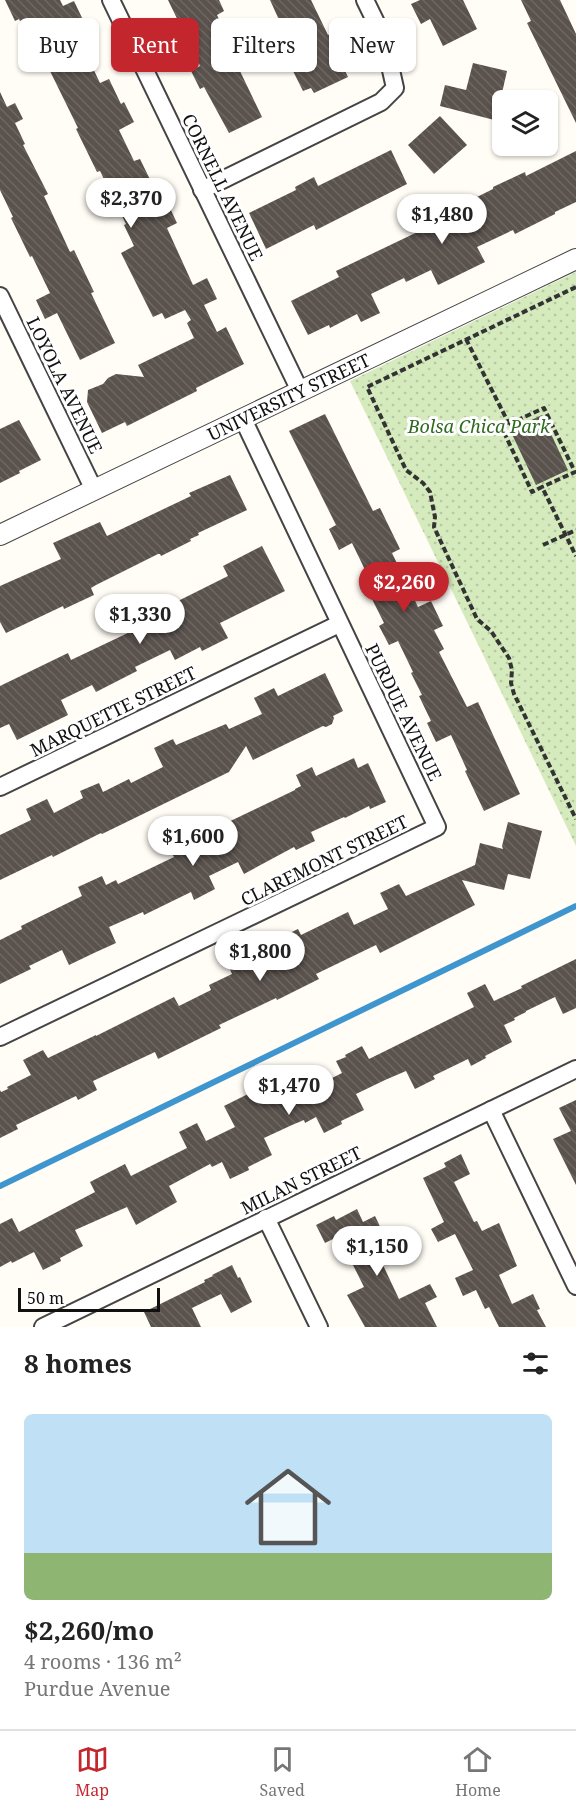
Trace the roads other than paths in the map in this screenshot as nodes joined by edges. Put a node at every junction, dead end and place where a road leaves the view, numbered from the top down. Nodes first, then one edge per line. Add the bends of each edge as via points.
1 (111, 0) edge
2 (365, 0) edge
3 (202, 190) junction
4 (576, 259) edge
5 (0, 296) edge
6 (300, 391) junction
7 (243, 419) junction
8 (94, 490) junction
9 (0, 535) edge
10 (339, 624) junction
11 (0, 787) edge
12 (437, 827) joint
13 (0, 1038) edge
14 (576, 1069) edge
15 (491, 1110) junction
16 (266, 1218) junction
17 (576, 1286) edge
18 (43, 1327) edge
19 (319, 1327) edge

1 - 3 street, CORNELL AVENUE
2 - 3 street via 384,39 395,88 381,102
3 - 6 street, CORNELL AVENUE
4 - 6 street, UNIVERSITY STREET
5 - 8 street, LOYOLA AVENUE
6 - 7 street, UNIVERSITY STREET
7 - 8 street, UNIVERSITY STREET
7 - 10 street, PURDUE AVENUE
8 - 9 street, UNIVERSITY STREET
10 - 11 street, MARQUETTE STREET
10 - 12 street, PURDUE AVENUE
12 - 13 street, CLAREMONT STREET
14 - 15 street, MILAN STREET
15 - 16 street, MILAN STREET
15 - 17 street
16 - 18 street, MILAN STREET
16 - 19 street

